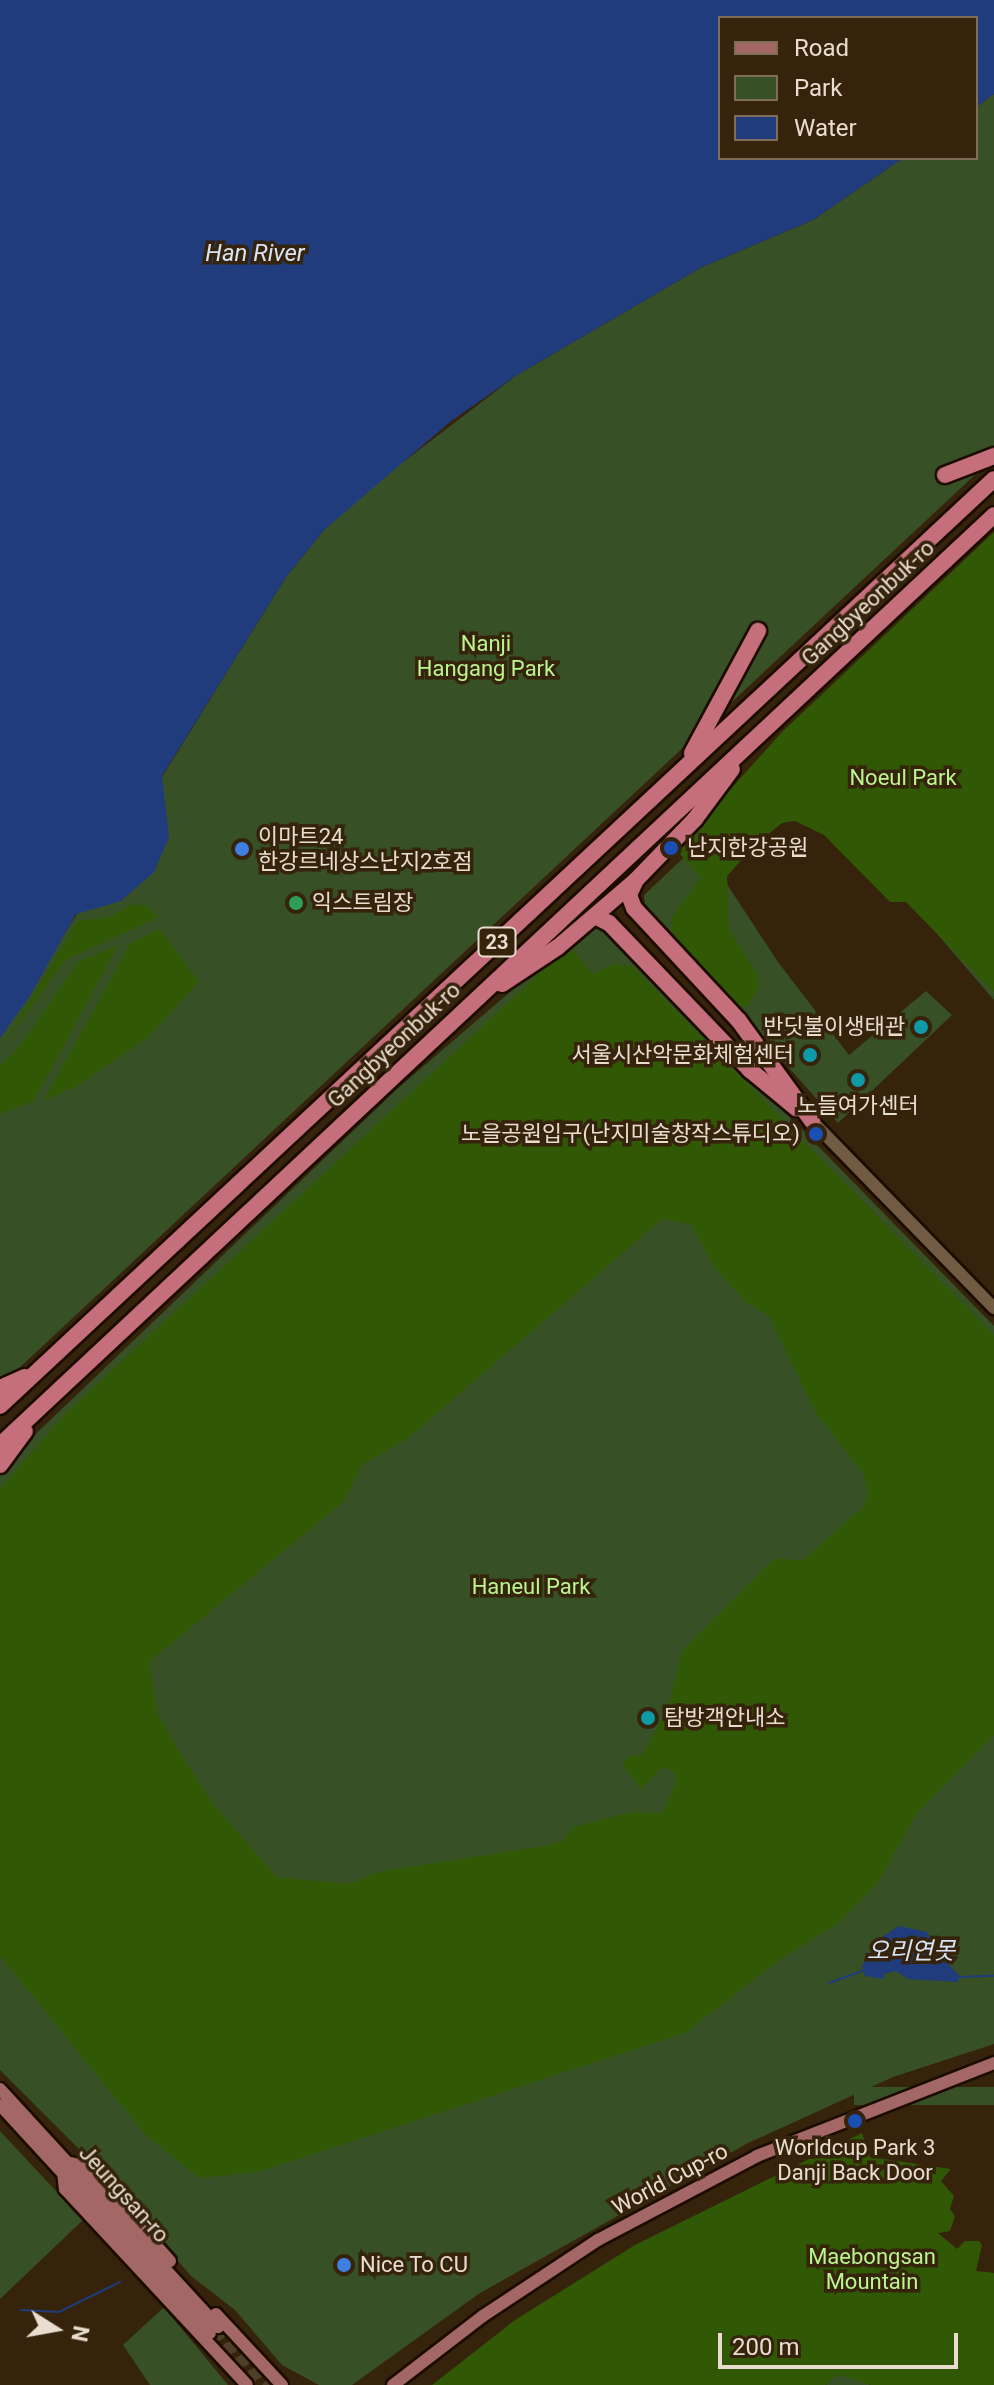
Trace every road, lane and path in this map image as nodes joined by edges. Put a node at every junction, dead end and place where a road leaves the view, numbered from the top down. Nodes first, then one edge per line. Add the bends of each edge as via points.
1 (994, 456) edge
2 (945, 475) dead end
3 (994, 479) edge
4 (994, 515) edge
5 (758, 631) dead end
6 (751, 743) junction
7 (682, 770) junction
8 (635, 881) junction
9 (595, 916) junction
10 (467, 1007) junction
11 (768, 1057) junction
12 (753, 1072) junction
13 (812, 1121) junction
14 (994, 1308) edge
15 (34, 1374) junction
16 (0, 1388) edge
17 (54, 1393) junction
18 (0, 1406) edge
19 (0, 1445) edge
20 (0, 1465) edge
21 (994, 2063) edge
22 (0, 2089) edge
23 (0, 2105) edge
24 (67, 2167) junction
25 (214, 2330) tunnel mouth
26 (282, 2384) edge
27 (247, 2385) edge
28 (393, 2385) edge

1 - 2 highway
3 - 7 highway, Gangbyeonbuk-ro / 23
4 - 6 highway, Gangbyeonbuk-ro / 23
5 - 7 highway
6 - 8 highway via 695,819
6 - 10 highway, Gangbyeonbuk-ro / 23
7 - 15 highway, Gangbyeonbuk-ro / 23
8 - 9 highway
8 - 11 highway via 629,895 634,908
9 - 10 highway
9 - 12 highway via 609,923
10 - 17 highway, Gangbyeonbuk-ro / 23
11 - 12 highway
11 - 13 highway
12 - 13 highway
13 - 14 street
15 - 16 highway
15 - 18 highway, Gangbyeonbuk-ro / 23
17 - 19 highway, Gangbyeonbuk-ro / 23
17 - 20 highway
21 - 28 main road, World Cup-ro via 757,2156 598,2240 483,2316
22 - 24 main road, Jeungsan-ro
23 - 24 main road, Jeungsan-ro
24 - 25 main road, Jeungsan-ro
24 - 26 main road via 86,2167
24 - 27 main road via 65,2189

